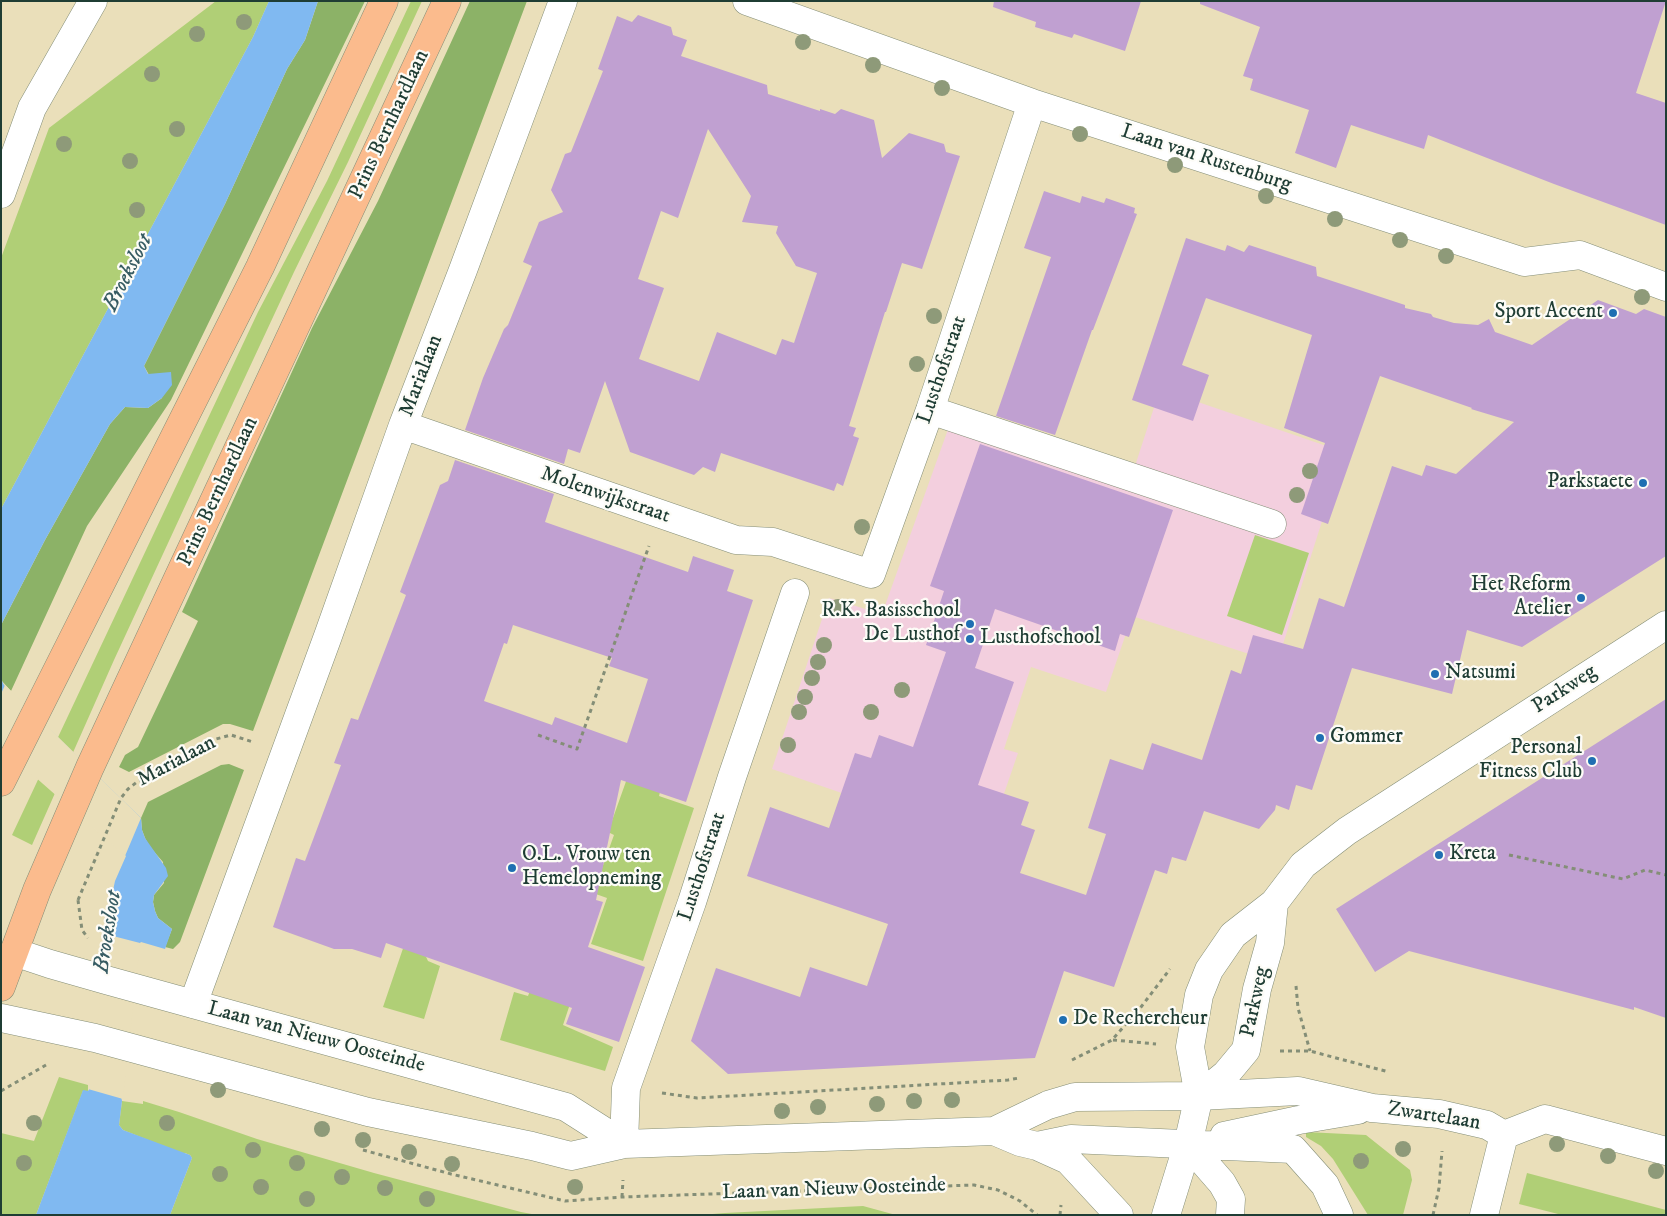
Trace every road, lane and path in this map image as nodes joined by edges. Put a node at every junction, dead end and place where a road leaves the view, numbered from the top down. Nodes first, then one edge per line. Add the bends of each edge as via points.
1 (93, 1) edge
2 (384, 1) edge
3 (447, 1) edge
4 (563, 1) edge
5 (749, 2) edge
6 (1032, 104) junction
7 (1, 194) edge
8 (1666, 287) edge
9 (930, 410) junction
10 (403, 426) junction
11 (660, 515) junction
12 (1272, 524) dead end
13 (809, 555) joint
14 (795, 593) dead end
15 (1666, 625) edge
16 (538, 735) dead end
17 (285, 752) junction
18 (1, 782) edge
19 (1509, 855) dead end
20 (1666, 875) edge
21 (1274, 904) junction
22 (90, 940) dead end
23 (8, 950) edge
24 (1296, 982) dead end
25 (1, 987) edge
26 (193, 1004) junction
27 (1, 1018) edge
28 (1310, 1052) dead end
29 (51, 1064) dead end
30 (1, 1091) edge
31 (1199, 1096) junction
32 (1372, 1108) junction
33 (1438, 1114) junction
34 (994, 1131) junction
35 (1504, 1135) junction
36 (624, 1144) junction
37 (1188, 1144) junction
38 (1037, 1146) junction
39 (1666, 1151) edge
40 (622, 1197) dead end
41 (1037, 1215) edge
42 (1120, 1215) edge
43 (1166, 1215) edge
44 (1230, 1215) edge
45 (1339, 1215) edge
46 (1433, 1215) edge
47 (1484, 1215) edge

1 - 7 street via 32,108
2 - 18 main road via 260,267
3 - 23 main road, Prins Bernhardlaan
4 - 10 street, Marialaan
5 - 6 street, Laan van Rustenburg
6 - 8 street, Laan van Rustenburg via 1524,262 1580,255
6 - 9 street, Lusthofstraat
9 - 12 street
9 - 13 street, Lusthofstraat via 871,574
10 - 11 street, Molenwijkstraat
10 - 17 street, Marialaan
11 - 13 street, Molenwijkstraat via 736,540 772,542
11 - 16 path via 577,749
14 - 36 street, Lusthofstraat via 626,1088
15 - 21 street, Parkweg via 1347,831 1303,865
17 - 22 path, Marialaan via 231,735 216,738 137,782 121,798 78,900 82,930
17 - 26 street, Marialaan
19 - 20 path via 1623,879 1645,870
21 - 31 street, Parkweg via 1270,943 1257,989 1246,1050 1226,1074
21 - 31 street, Parkweg via 1234,935 1209,970 1200,995 1190,1047
23 - 25 main road, Prins Bernhardlaan
23 - 26 street, Laan van Nieuw Oosteinde
24 - 28 path, Parkweg via 1298,1008
26 - 36 street, Laan van Nieuw Oosteinde via 566,1107
27 - 36 street via 95,1038 368,1112 571,1156
29 - 30 path
31 - 32 street, Zwartelaan via 1298,1091
31 - 34 street via 1075,1097 1048,1104
31 - 37 street
32 - 33 street, Zwartelaan
32 - 37 street, Zwartelaan
33 - 35 street, Zwartelaan via 1487,1125
33 - 46 path via 1443,1145
34 - 36 street
34 - 38 street
35 - 39 street, Zwartelaan via 1545,1119
35 - 47 street
37 - 38 street via 1071,1139
37 - 43 street
37 - 44 street via 1222,1183 1231,1199
37 - 45 street via 1293,1149 1326,1185
38 - 42 street via 1068,1160
40 - 41 path, Laan van Nieuw Oosteinde via 974,1185 998,1190 1020,1201

